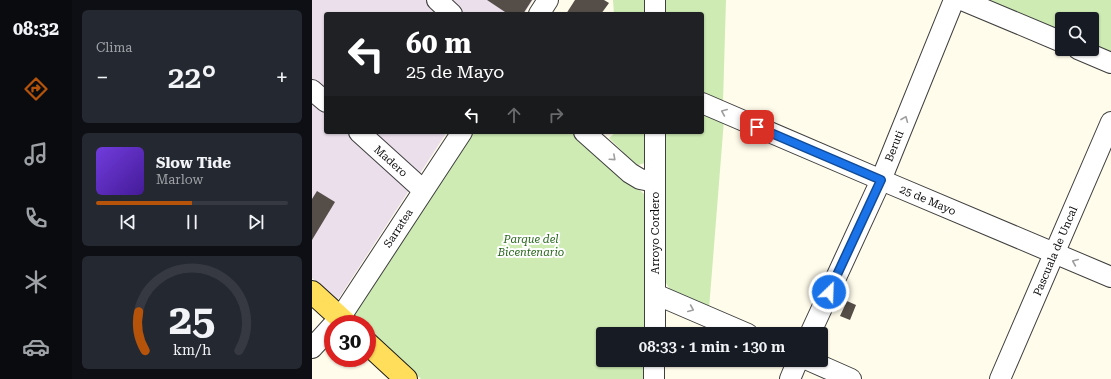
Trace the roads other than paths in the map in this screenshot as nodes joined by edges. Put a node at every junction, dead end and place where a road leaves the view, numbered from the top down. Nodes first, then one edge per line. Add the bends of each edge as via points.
1 (437, 0) edge
2 (548, 0) edge
3 (655, 0) edge
4 (954, 0) edge
5 (962, 0) edge
6 (450, 12) edge
7 (540, 12) edge
8 (655, 12) edge
9 (1055, 39) edge
10 (1094, 56) edge
11 (1111, 63) edge
12 (312, 90) edge
13 (324, 100) edge
14 (704, 104) edge
15 (1111, 122) edge
16 (361, 134) edge
17 (461, 134) edge
18 (586, 134) edge
19 (655, 134) edge
20 (881, 180) junction
21 (655, 182) junction
22 (423, 190) junction
23 (1054, 253) junction
24 (1111, 277) edge
25 (312, 292) edge
26 (655, 294) junction
27 (332, 315) edge
28 (344, 315) edge
29 (655, 327) edge
30 (732, 327) edge
31 (813, 327) edge
32 (324, 337) edge
33 (312, 348) edge
34 (376, 351) edge
35 (654, 367) edge
36 (795, 367) edge
37 (824, 367) edge
38 (406, 379) edge
39 (654, 379) edge
40 (790, 379) edge
41 (851, 379) edge
42 (1000, 379) edge

1 - 6 street
2 - 7 street
3 - 8 street
20 -> 4 street, Beruti
5 - 9 street
10 - 11 street
12 - 13 street
20 -> 14 street, 25 de Mayo
15 - 23 street, Pascuala de Uncal
16 - 22 street, Madero
17 - 22 street, Sarratea
18 -> 21 street via 630,173 640,179
19 - 21 street, Arroyo Cordero
20 - 23 street, 25 de Mayo
20 - 31 street, Beruti
21 - 26 street, Arroyo Cordero
22 - 28 street, Sarratea
24 -> 23 street, 25 de Mayo
23 - 42 street, Pascuala de Uncal
25 - 27 main road
26 - 29 street, Arroyo Cordero
26 -> 30 street
32 - 33 street, Sarratea
34 - 38 main road
35 - 39 street
36 - 40 street
37 - 41 street

